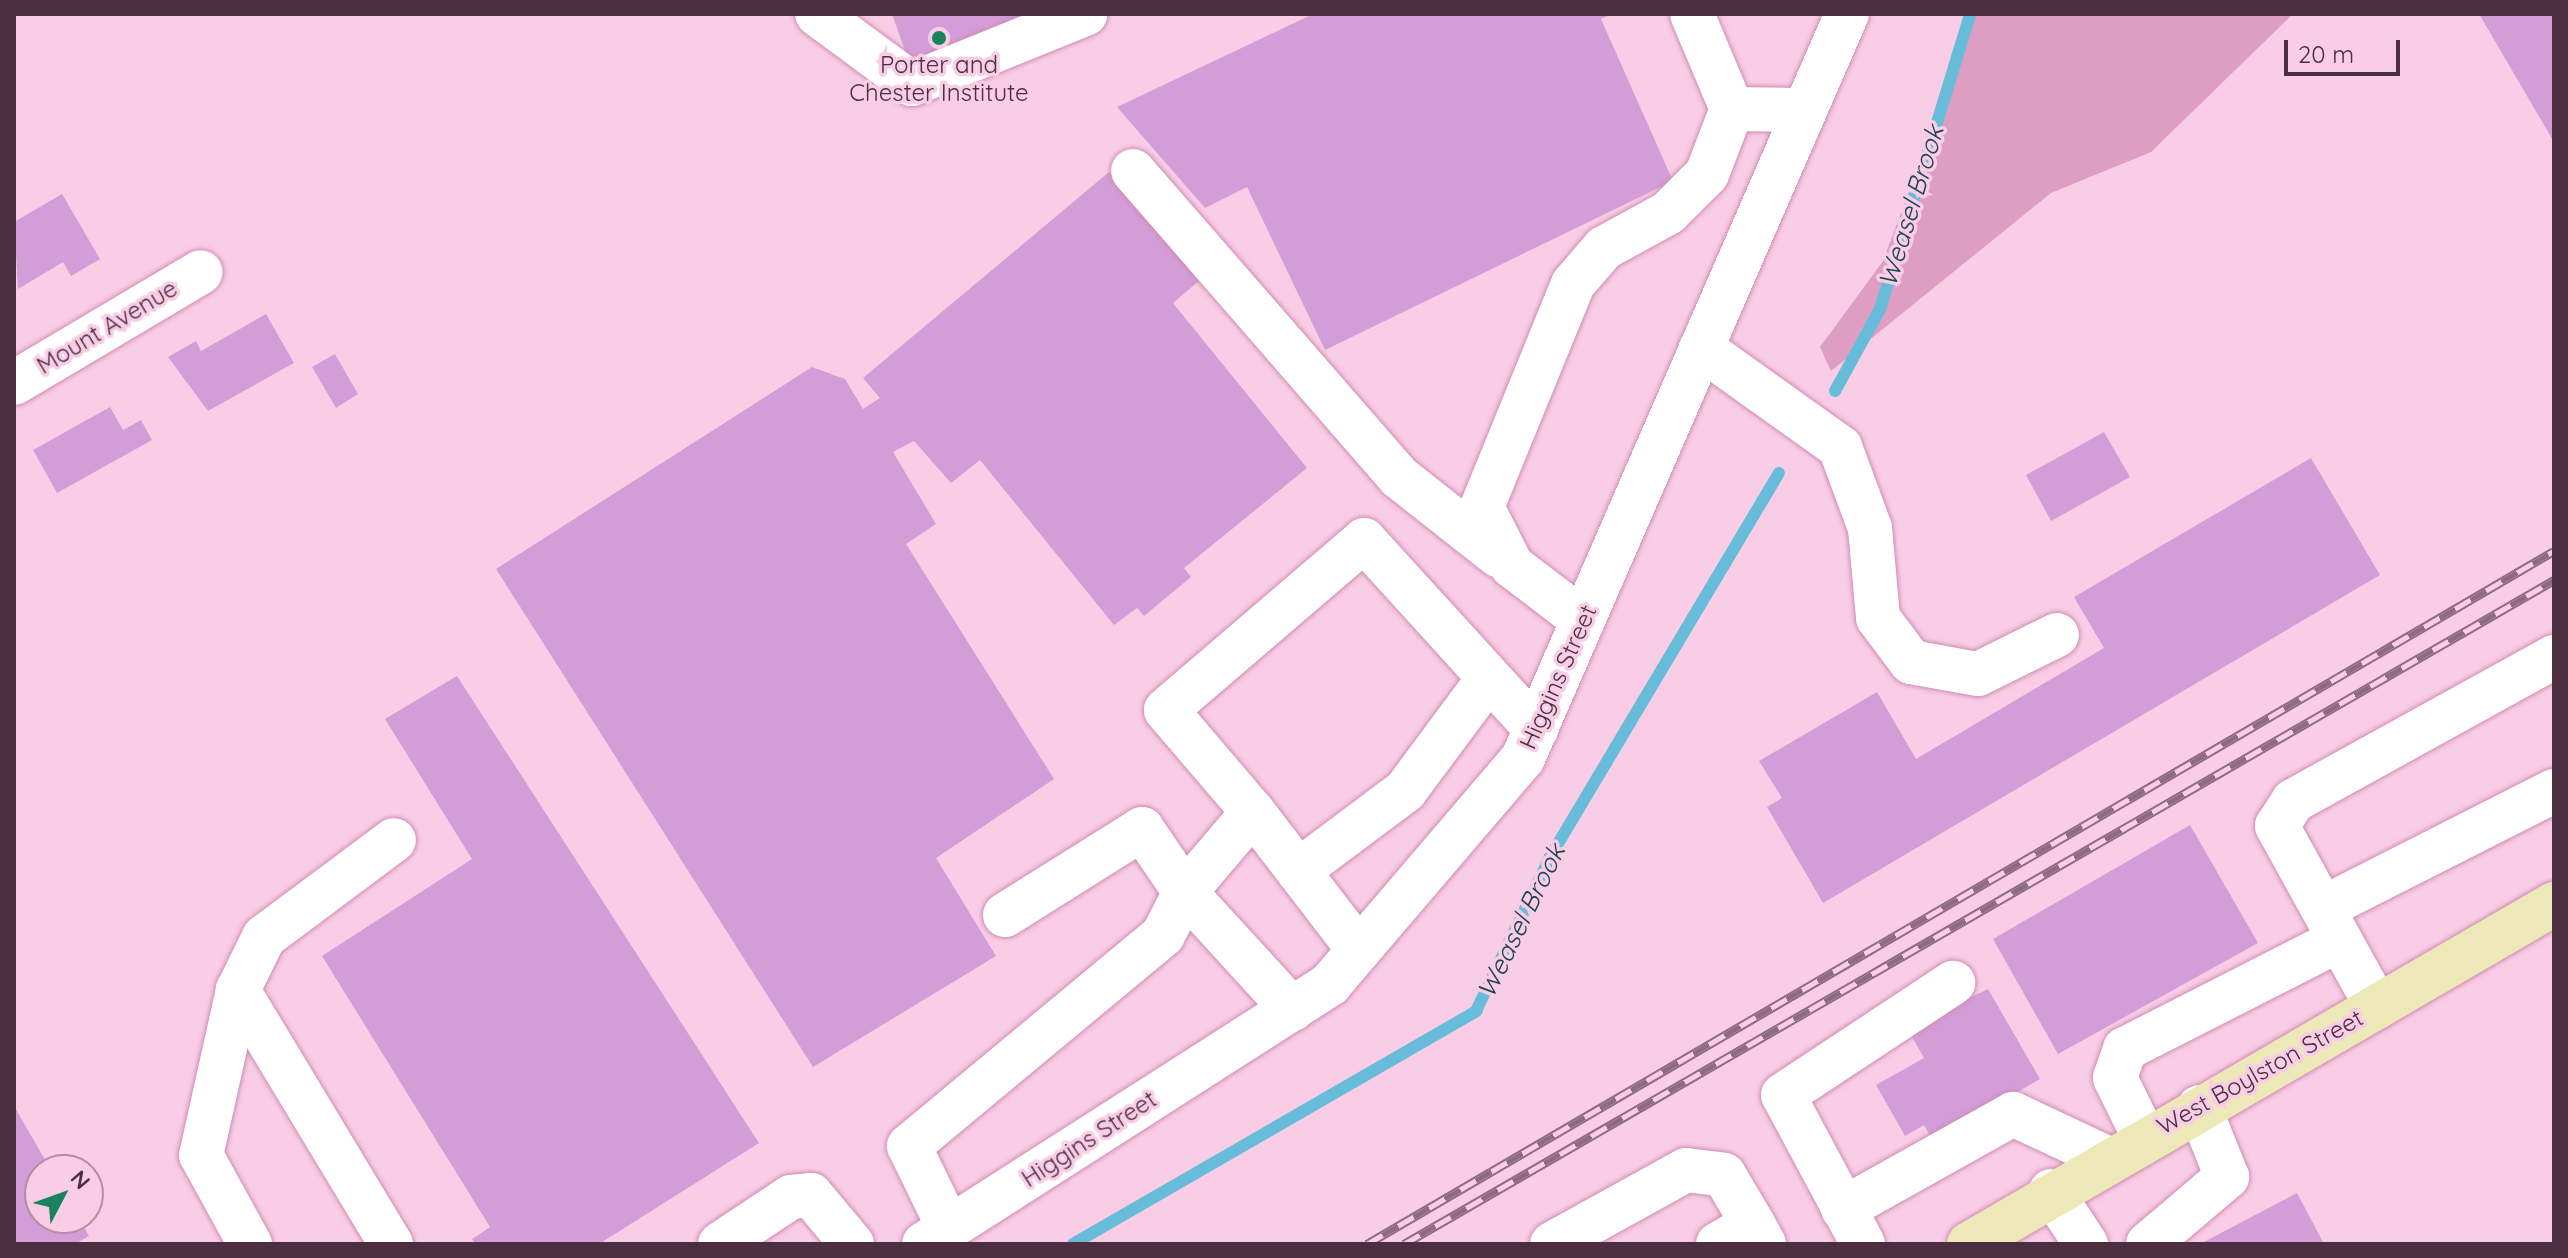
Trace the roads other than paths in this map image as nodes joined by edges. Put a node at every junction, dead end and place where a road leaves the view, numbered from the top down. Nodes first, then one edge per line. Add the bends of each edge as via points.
1 (817, 14) edge
2 (1085, 14) edge
3 (1692, 14) edge
4 (1847, 14) edge
5 (1732, 109) junction
6 (1805, 110) junction
7 (1133, 171) dead end
8 (201, 272) dead end
9 (1701, 348) junction
10 (14, 383) edge
11 (1512, 566) junction
12 (1583, 620) junction
13 (2057, 635) dead end
14 (2554, 657) edge
15 (1489, 678) junction
16 (1536, 729) junction
17 (2554, 791) edge
18 (1253, 812) junction
19 (394, 840) dead end
20 (1298, 871) junction
21 (1185, 892) junction
22 (2554, 904) edge
23 (1005, 915) dead end
24 (2331, 924) junction
25 (1359, 950) junction
26 (1953, 983) dead end
27 (238, 990) junction
28 (2377, 1007) junction
29 (1292, 1009) junction
30 (2199, 1107) junction
31 (2144, 1137) junction
32 (2107, 1158) junction
33 (2051, 1191) junction
34 (1853, 1226) edge
35 (936, 1236) edge
36 (1745, 1237) edge
37 (250, 1244) edge
38 (391, 1244) edge
39 (720, 1244) edge
40 (852, 1244) edge
41 (1552, 1244) edge
42 (1969, 1244) edge
43 (2086, 1244) edge
44 (2148, 1244) edge

1 - 2 street via 912,84
3 - 5 street
4 - 6 street, Higgins Street
5 - 6 street
5 - 11 street via 1707,174 1668,213 1604,248 1573,284 1482,507
6 - 9 street, Higgins Street
7 - 11 street via 1399,477
8 - 10 street, Mount Avenue
9 - 12 street, Higgins Street
9 - 13 street via 1840,447 1870,528 1878,618 1911,662 1978,674
11 - 12 street
12 - 16 street, Higgins Street
14 - 24 street via 2293,801 2277,826
15 - 16 street
15 - 18 street via 1364,540 1166,710
15 - 20 street via 1405,791
16 - 25 street, Higgins Street via 1523,758
17 - 24 street
18 - 20 street
18 - 21 street
19 - 27 street via 264,937
20 - 25 street
21 - 23 street via 1142,829
21 - 29 street
21 - 35 street via 1163,935 909,1146
22 - 28 main road, West Boylston Street
24 - 28 street
24 - 31 street via 2125,1049 2115,1078
25 - 29 street, Higgins Street via 1330,984
26 - 34 street via 1783,1095
27 - 37 street via 201,1155
27 - 38 street
28 - 30 main road, West Boylston Street
29 - 35 street, Higgins Street
30 - 31 main road, West Boylston Street
30 - 44 street via 2227,1177
31 - 32 main road, West Boylston Street
32 - 33 main road, West Boylston Street
32 - 34 street via 2013,1114
33 - 42 main road, West Boylston Street
33 - 43 street
36 - 41 street via 1724,1175 1686,1170
39 - 40 street via 791,1197 811,1195

